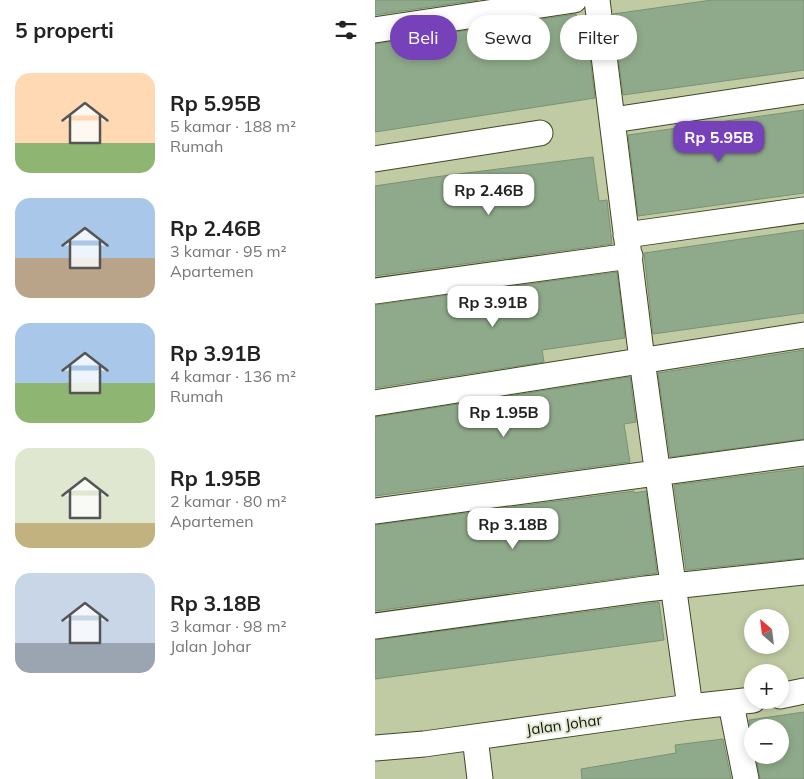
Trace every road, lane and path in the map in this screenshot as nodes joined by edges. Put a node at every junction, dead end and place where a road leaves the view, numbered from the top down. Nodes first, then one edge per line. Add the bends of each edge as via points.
1 (575, 0) edge
2 (597, 0) edge
3 (375, 30) edge
4 (804, 91) edge
5 (613, 120) junction
6 (540, 133) dead end
7 (375, 159) edge
8 (804, 210) edge
9 (628, 246) junction
10 (375, 291) edge
11 (804, 335) edge
12 (642, 360) junction
13 (375, 403) edge
14 (804, 453) edge
15 (658, 472) junction
16 (375, 511) edge
17 (804, 572) edge
18 (672, 586) junction
19 (375, 626) edge
20 (804, 692) edge
21 (789, 694) edge
22 (742, 702) edge
23 (690, 707) junction
24 (475, 737) junction
25 (375, 748) edge
26 (480, 779) edge
27 (745, 779) edge

1 - 3 street
2 - 5 street
4 - 5 street
5 - 9 street
6 - 7 street
8 - 9 street
9 - 10 street
9 - 12 street
11 - 12 street
12 - 13 street
12 - 15 street
14 - 15 street
15 - 16 street
15 - 18 street
17 - 18 street
18 - 19 street
18 - 23 street
20 - 21 street
22 - 23 street, Jalan Johar
22 - 27 street
23 - 24 street, Jalan Johar
24 - 25 street, Jalan Johar
24 - 26 street

